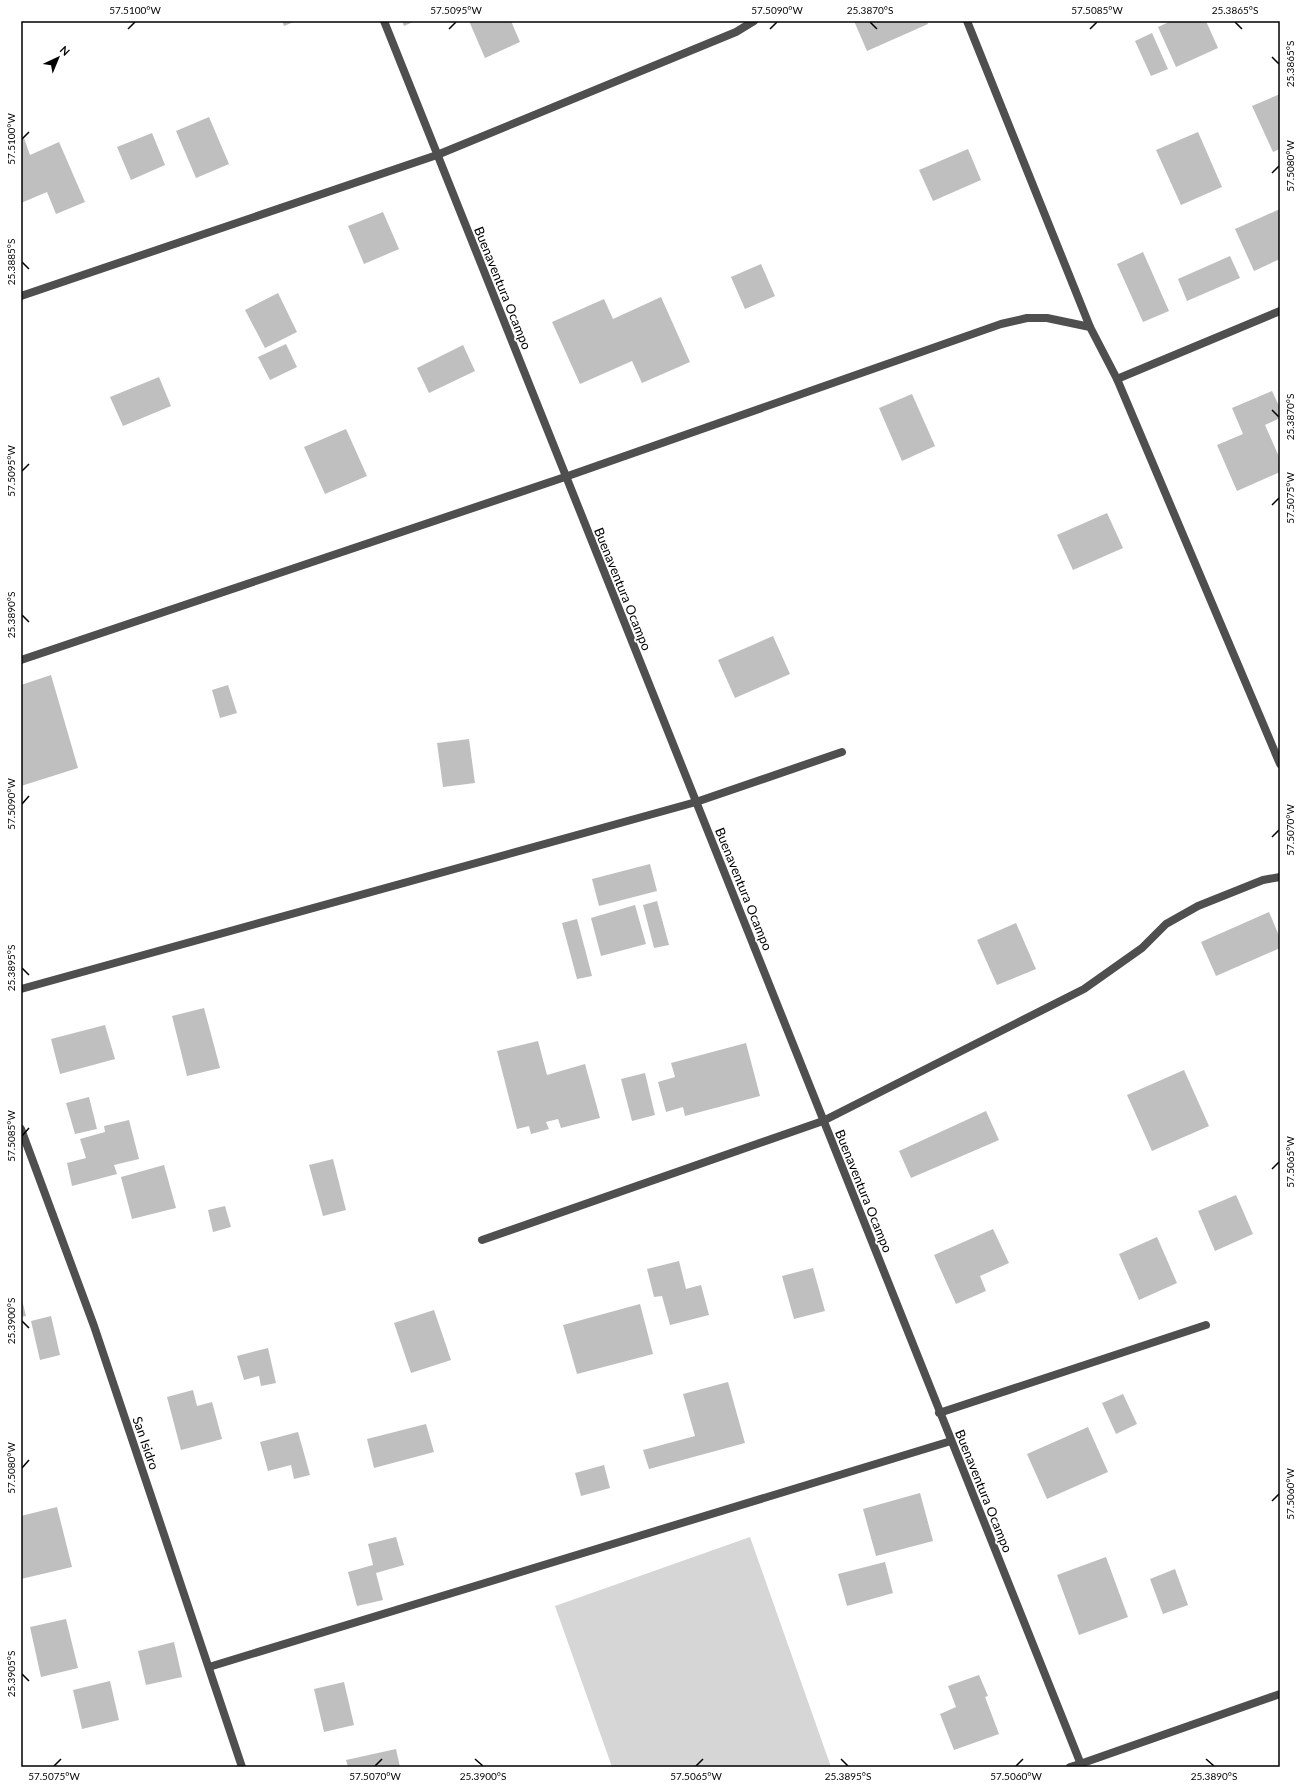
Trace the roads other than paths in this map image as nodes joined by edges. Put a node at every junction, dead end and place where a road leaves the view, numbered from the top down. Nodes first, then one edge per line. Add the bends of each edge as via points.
1 (384, 21) edge
2 (754, 21) edge
3 (966, 21) edge
4 (437, 155) junction
5 (21, 296) edge
6 (1280, 311) edge
7 (1090, 327) junction
8 (1117, 379) junction
9 (565, 477) junction
10 (21, 660) edge
11 (842, 752) dead end
12 (1280, 764) edge
13 (696, 802) junction
14 (1280, 877) edge
15 (21, 989) edge
16 (823, 1121) junction
17 (21, 1129) edge
18 (482, 1240) dead end
19 (1206, 1325) dead end
20 (939, 1413) junction
21 (951, 1440) junction
22 (209, 1667) junction
23 (1280, 1694) edge
24 (1081, 1765) edge
25 (242, 1767) edge
26 (1070, 1767) edge

1 - 4 street, Buenaventura Ocampo
2 - 4 street via 736,32
3 - 7 street
4 - 5 street
4 - 9 street, Buenaventura Ocampo
6 - 8 street
7 - 8 street
7 - 9 street via 1047,318 1027,318 1001,324
8 - 12 street
9 - 10 street
9 - 13 street, Buenaventura Ocampo
11 - 13 street
13 - 15 street
13 - 16 street, Buenaventura Ocampo
14 - 16 street via 1263,880 1198,906 1166,924 1142,948 1084,989
16 - 18 street
16 - 20 street, Buenaventura Ocampo
17 - 22 street, San Isidro via 94,1326
19 - 20 street
20 - 21 street, Buenaventura Ocampo
21 - 22 street
21 - 24 street, Buenaventura Ocampo
22 - 25 street, San Isidro
23 - 24 street
24 - 26 street

